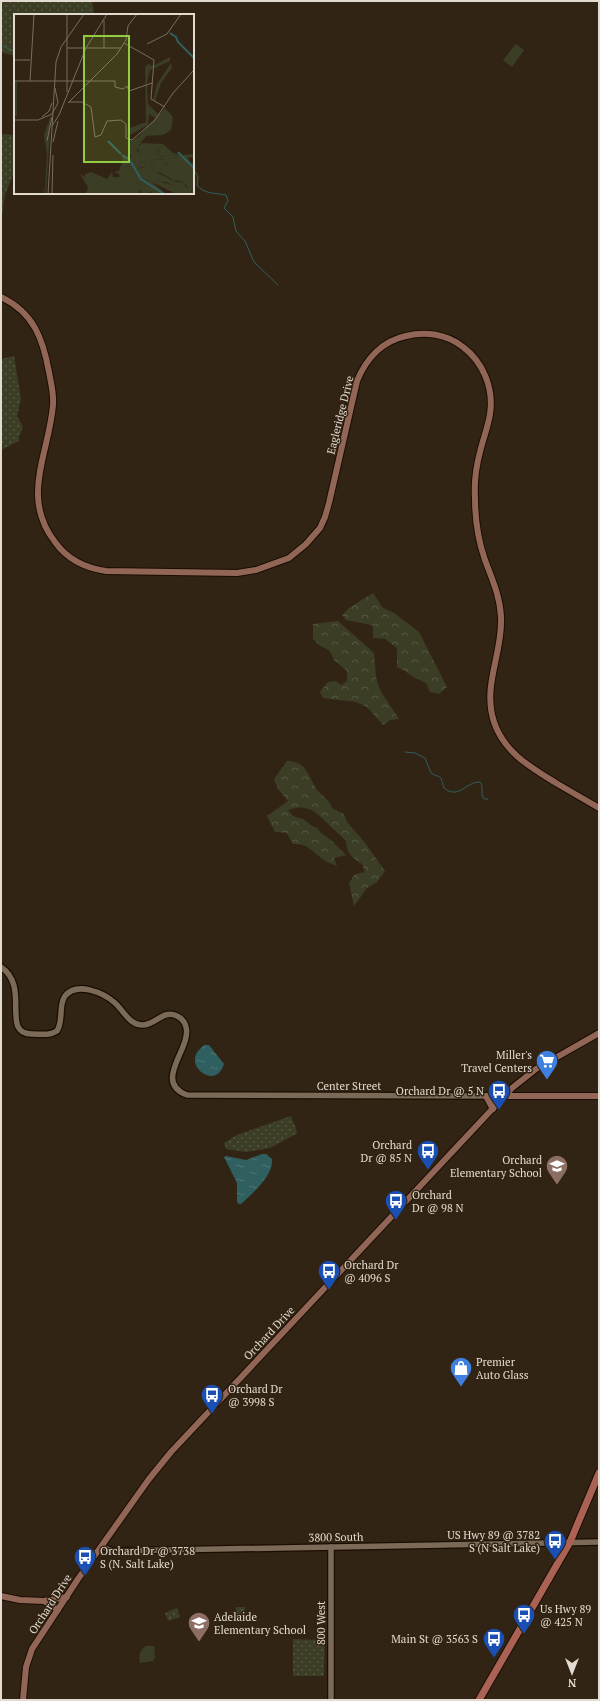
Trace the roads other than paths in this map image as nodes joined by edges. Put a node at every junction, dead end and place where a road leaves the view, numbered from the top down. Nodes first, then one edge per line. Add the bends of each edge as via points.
1 (1, 297) edge
2 (599, 808) edge
3 (1, 967) edge
4 (599, 1033) edge
5 (486, 1096) junction
6 (504, 1096) junction
7 (599, 1096) edge
8 (493, 1109) junction
9 (599, 1473) edge
10 (570, 1542) junction
11 (599, 1542) edge
12 (102, 1547) junction
13 (330, 1547) junction
14 (1, 1596) edge
15 (67, 1597) junction
16 (44, 1601) junction
17 (58, 1610) junction
18 (23, 1700) edge
19 (330, 1700) edge
20 (479, 1700) edge

1 - 2 main road, Eagleridge Drive via 22,311 36,329 44,348 51,382 53,407 38,485 38,503 42,520 55,544 70,558 86,566 106,571 237,573 256,570 289,558 313,537 325,517 355,389 361,371 374,353 394,339 415,334 439,336 465,348 484,371 491,400 478,458 475,498 479,537 501,611 500,636 490,690 490,706 494,721 505,743 522,761
3 - 5 street, Center Street via 10,976 13,986 9,1017 14,1028 21,1033 43,1034 57,1031 64,997 78,988 111,1000 139,1025 149,1024 165,1015 175,1015 184,1023 187,1037 173,1078 182,1093 192,1096
4 - 6 main road, Orchard Drive via 531,1072
5 - 6 street, Center Street
5 - 8 main road
6 - 7 main road, Center Street
6 - 8 main road, Orchard Drive
8 - 12 main road, Orchard Drive via 175,1448
9 - 10 main road
10 - 11 street, 3800 South
10 - 13 street, 3800 South
10 - 20 main road
12 - 13 street, 3800 South via 113,1551
12 - 15 main road, Orchard Drive
13 - 19 street, 800 West
14 - 16 main road
15 - 16 main road
15 - 17 main road, Orchard Drive
16 - 17 main road
17 - 18 main road, Orchard Drive via 30,1654 24,1677

